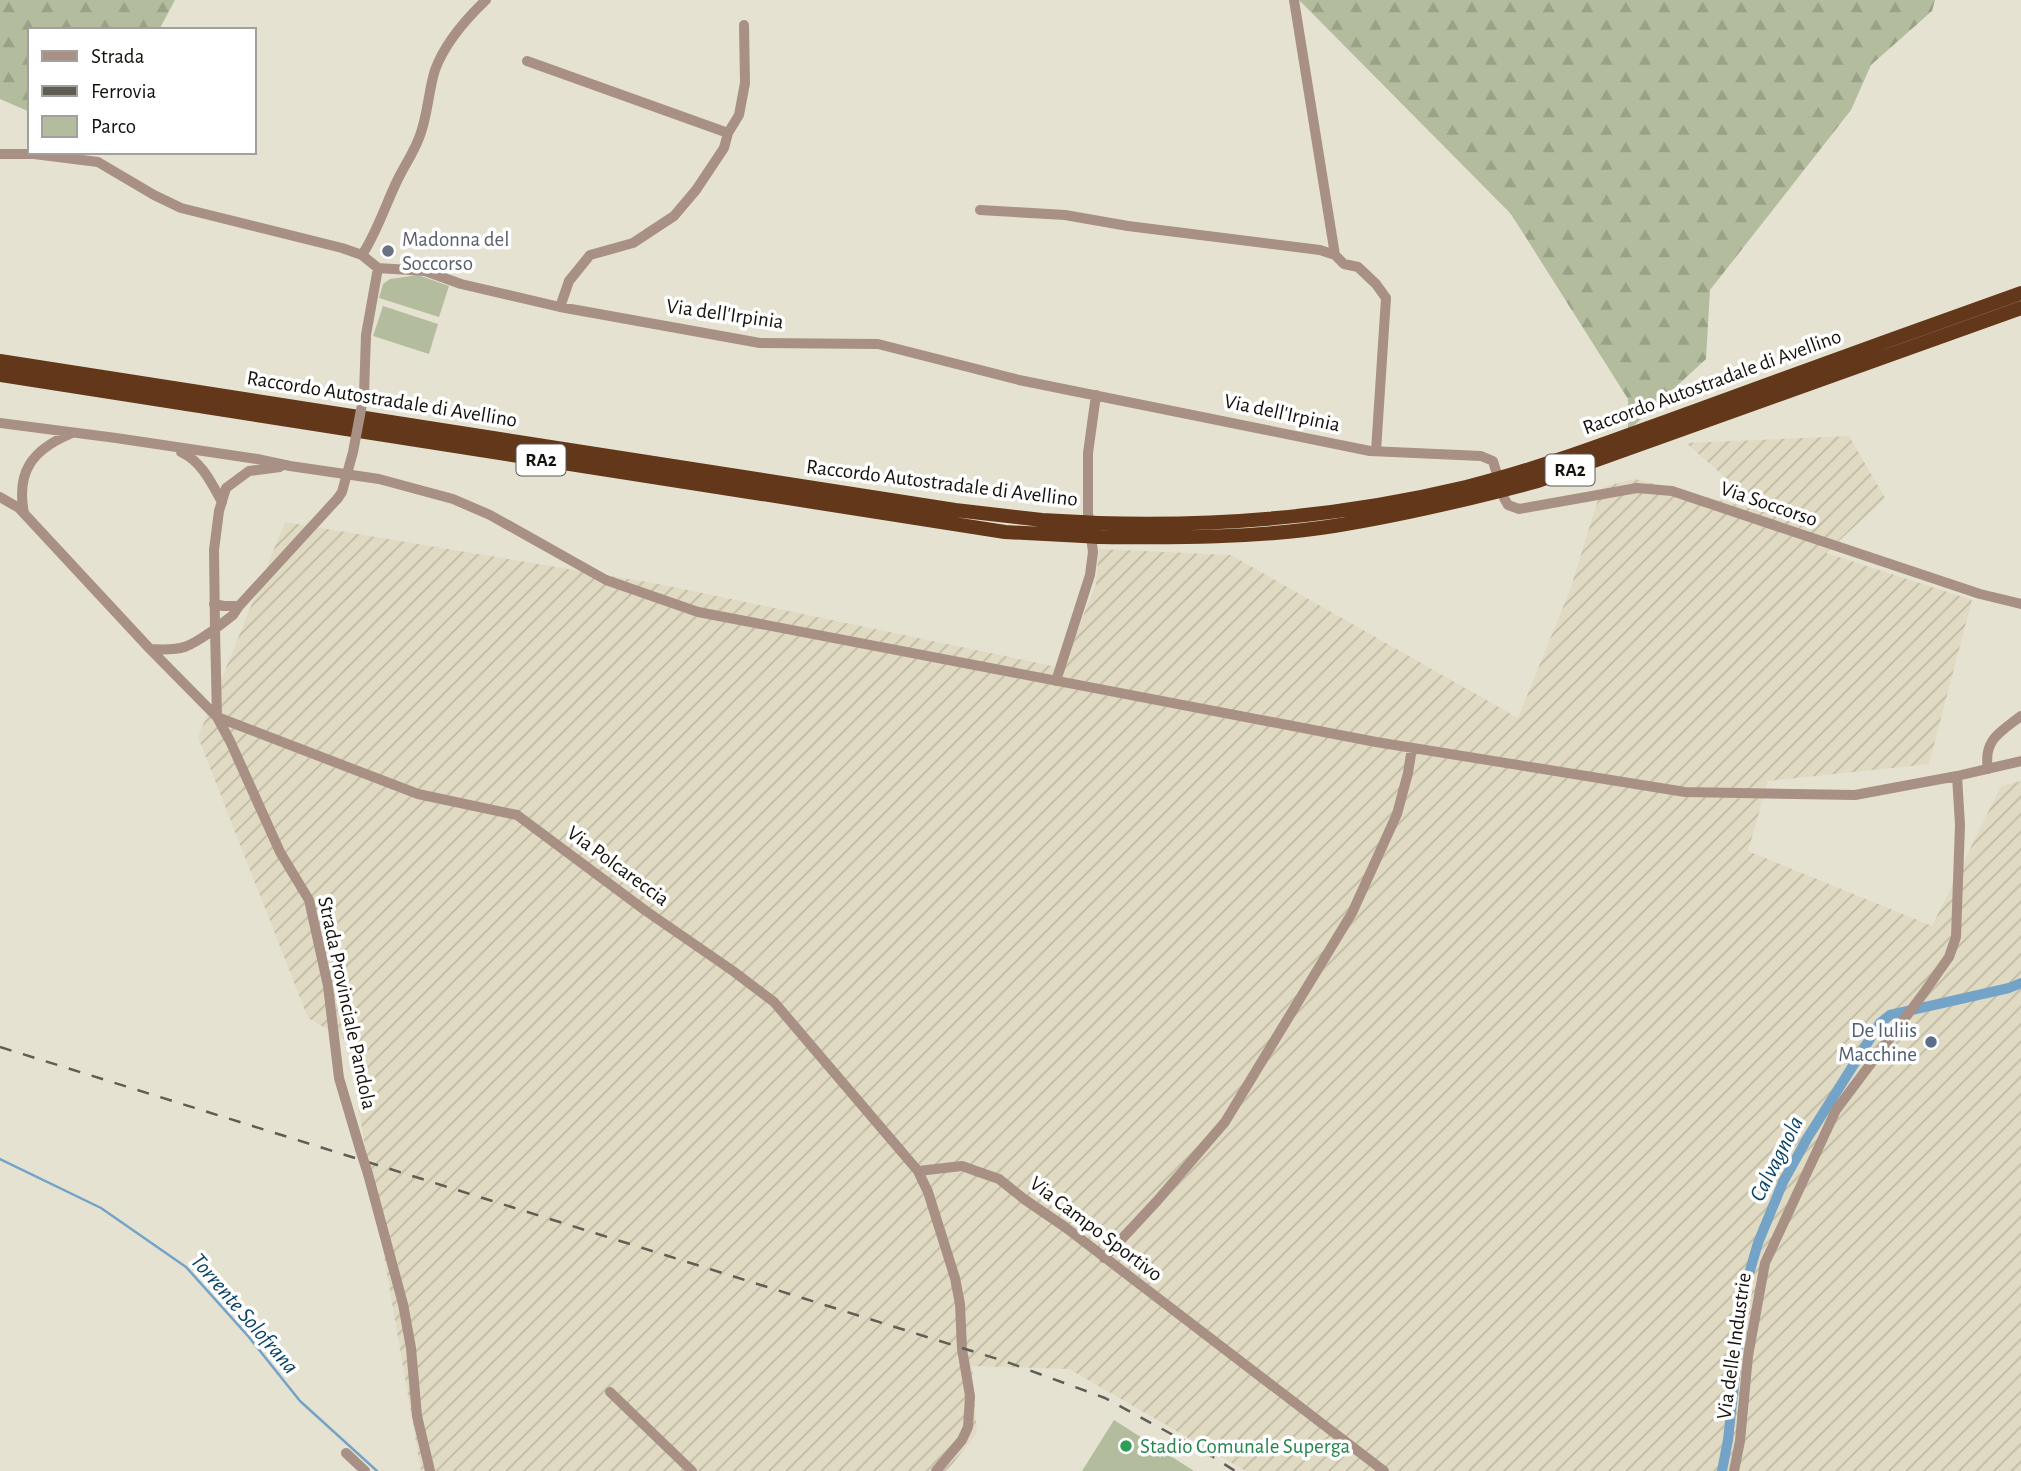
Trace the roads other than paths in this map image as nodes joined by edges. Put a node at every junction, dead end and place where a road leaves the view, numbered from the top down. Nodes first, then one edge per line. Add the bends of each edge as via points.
1 (486, 0) edge
2 (1294, 0) edge
3 (744, 25) dead end
4 (527, 61) dead end
5 (728, 133) junction
6 (0, 155) edge
7 (980, 210) dead end
8 (362, 255) junction
9 (1335, 255) junction
10 (378, 268) junction
11 (2021, 293) edge
12 (561, 307) junction
13 (2021, 308) edge
14 (0, 361) edge
15 (0, 375) edge
16 (1096, 395) junction
17 (0, 423) edge
18 (72, 433) junction
19 (166, 445) junction
20 (1377, 451) junction
21 (290, 466) junction
22 (1496, 471) dead end
23 (0, 497) edge
24 (1504, 498) dead end
25 (222, 502) junction
26 (24, 513) junction
27 (1082, 529) junction
28 (1098, 530) junction
29 (214, 604) junction
30 (2021, 604) edge
31 (239, 606) junction
32 (215, 629) junction
33 (150, 649) junction
34 (1056, 681) junction
35 (2021, 716) edge
36 (217, 717) junction
37 (1412, 748) junction
38 (2021, 761) edge
39 (1988, 769) junction
40 (1957, 776) junction
41 (918, 1171) junction
42 (1104, 1258) junction
43 (610, 1392) dead end
44 (346, 1453) dead end
45 (365, 1471) edge
46 (430, 1471) edge
47 (692, 1471) edge
48 (936, 1471) edge
49 (1384, 1471) edge
50 (1734, 1471) edge

1 - 8 street via 446,48 435,70 421,136
2 - 9 street
3 - 5 street via 745,83 739,115
4 - 5 street
5 - 12 street via 724,148 674,216 633,243 590,255 569,281
6 - 8 street via 97,162 181,208
7 - 9 street via 1065,215
8 - 10 street
9 - 20 street via 1344,264 1358,267 1387,298
10 - 12 street, Via dell'Irpinia via 425,271
10 - 31 street, bridge via 366,335 364,394 342,492
11 - 28 highway, Raccordo Autostradale di Avellino / RA2 via 1558,460 1464,487 1291,517
12 - 16 street, Via dell'Irpinia via 760,343 878,344
13 - 28 highway, Raccordo Autostradale di Avellino / RA2 via 1550,477 1470,499 1331,526 1224,536
14 - 27 highway, Raccordo Autostradale di Avellino / RA2
15 - 27 highway, Raccordo Autostradale di Avellino / RA2 via 1005,532
16 - 20 street, Via dell'Irpinia
16 - 34 street via 1088,453 1090,575
17 - 18 street
18 - 19 street
18 - 26 street via 40,450 29,464 22,483
19 - 21 street
19 - 25 street via 198,463
20 - 22 street, Via dell'Irpinia via 1480,456 1493,461
21 - 25 street, Strada Provinciale Pandola via 249,471 226,488
21 - 34 street via 379,480 453,499 606,580 698,612
23 - 26 street, Strada Provinciale Pandola
24 - 30 street, Via Soccorso via 1519,509 1637,488 1672,491
25 - 29 street, Strada Provinciale Pandola via 214,550
26 - 33 street, Strada Provinciale Pandola
27 - 28 highway, Raccordo Autostradale di Avellino / RA2, bridge
29 - 31 street
29 - 32 street, Strada Provinciale Pandola
31 - 32 street
32 - 33 street via 191,646 171,651
32 - 36 street, Strada Provinciale Pandola
33 - 36 street, Strada Provinciale Pandola
34 - 37 street
35 - 39 street via 1994,738 1985,753
36 - 41 street, Via Polcareccia via 418,794 517,815 774,1002
36 - 46 street, Strada Provinciale Pandola, bridge via 280,852 310,900 328,986 339,1078 403,1304 417,1416
37 - 40 street via 1685,792 1856,795
37 - 42 street via 1397,814 1352,913 1225,1122
38 - 39 street
39 - 40 street
40 - 50 street, Via delle Industrie via 1960,825 1955,937 1949,957 1836,1110 1765,1263
41 - 42 street, Via Campo Sportivo via 961,1166 999,1179
41 - 48 street via 955,1278 970,1396 968,1427
42 - 49 street, Via Campo Sportivo
43 - 47 street
44 - 45 street

